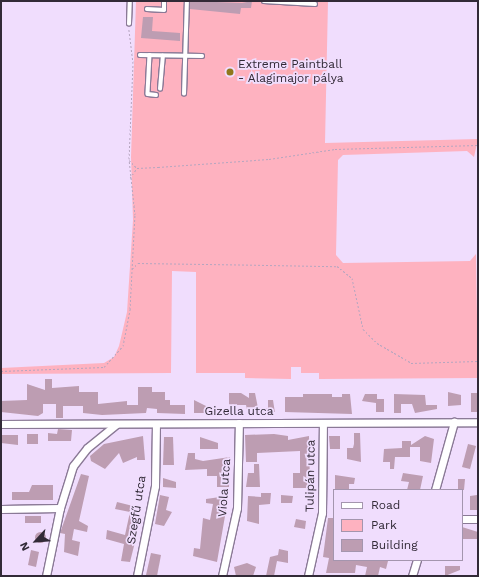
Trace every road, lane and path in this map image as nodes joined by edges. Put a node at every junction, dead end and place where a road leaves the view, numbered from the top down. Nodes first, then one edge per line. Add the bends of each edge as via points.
1 (130, 1) edge
2 (164, 1) edge
3 (187, 1) edge
4 (264, 1) edge
5 (315, 4) dead end
6 (146, 9) dead end
7 (129, 24) joint
8 (140, 55) dead end
9 (150, 56) junction
10 (163, 56) junction
11 (202, 56) dead end
12 (187, 57) junction
13 (160, 89) dead end
14 (184, 94) dead end
15 (156, 95) dead end
16 (478, 145) edge
17 (129, 159) junction
18 (137, 168) junction
19 (130, 180) junction
20 (131, 271) junction
21 (478, 361) edge
22 (1, 371) edge
23 (454, 422) junction
24 (478, 422) edge
25 (239, 423) junction
26 (323, 423) junction
27 (1, 424) edge
28 (118, 424) junction
29 (156, 424) junction
30 (435, 489) edge
31 (439, 489) edge
32 (60, 508) junction
33 (1, 509) edge
34 (463, 519) edge
35 (478, 519) edge
36 (416, 561) edge
37 (420, 561) edge
38 (46, 576) edge
39 (137, 576) edge
40 (222, 576) edge
41 (308, 576) edge
42 (412, 576) edge
43 (416, 576) edge

1 - 7 lane
2 - 6 lane via 164,10
3 - 12 lane
4 - 5 lane
7 - 17 path via 133,63
8 - 9 lane
9 - 10 lane
9 - 15 lane via 148,94
10 - 12 lane
10 - 13 lane
11 - 12 lane
12 - 14 lane
16 - 18 path via 335,149 269,159
17 - 18 path
17 - 19 path
18 - 19 path
19 - 20 path via 135,215
20 - 21 path via 138,263 336,266 352,278 363,330 377,343 411,363
20 - 22 path via 127,330 123,346 112,362 96,368
23 - 24 street, Gizella utca
23 - 26 street, Gizella utca
23 - 30 street
23 - 31 street
25 - 26 street, Gizella utca
25 - 29 street, Gizella utca
25 - 40 street, Viola utca via 237,508
26 - 41 street, Tulipán utca via 322,513
27 - 28 street, Gizella utca
28 - 29 street, Gizella utca
28 - 32 street via 79,456 68,478
29 - 39 street, Szegfű utca via 155,486
32 - 33 street
32 - 38 street
34 - 35 street
36 - 42 street
37 - 43 street

